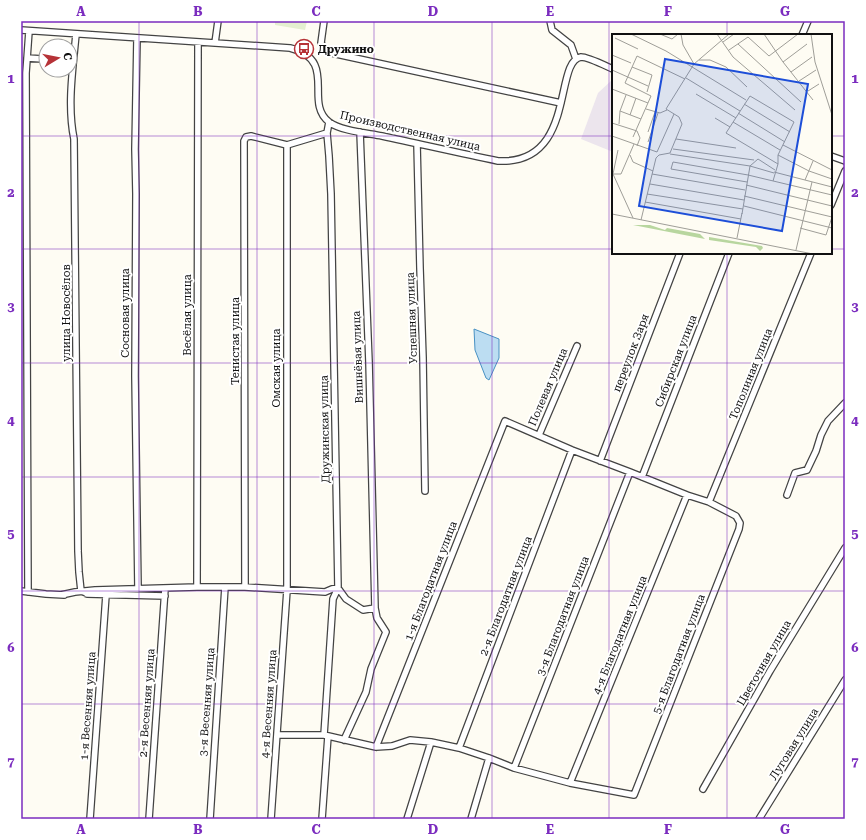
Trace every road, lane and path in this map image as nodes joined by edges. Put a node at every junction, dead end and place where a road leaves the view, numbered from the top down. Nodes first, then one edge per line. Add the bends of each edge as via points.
1 (218, 21) edge
2 (324, 21) edge
3 (550, 21) edge
4 (808, 21) edge
5 (21, 30) edge
6 (29, 31) junction
7 (76, 34) junction
8 (802, 34) edge
9 (75, 38) edge
10 (137, 38) junction
11 (198, 42) junction
12 (215, 43) junction
13 (27, 58) junction
14 (38, 59) edge
15 (576, 60) junction
16 (612, 69) edge
17 (72, 78) edge
18 (561, 103) junction
19 (330, 122) junction
20 (360, 132) junction
21 (327, 133) junction
22 (417, 144) junction
23 (287, 145) junction
24 (832, 156) edge
25 (845, 161) edge
26 (845, 171) edge
27 (832, 203) edge
28 (680, 254) edge
29 (729, 254) edge
30 (811, 254) edge
31 (576, 346) dead end
32 (845, 403) edge
33 (539, 436) junction
34 (572, 450) junction
35 (600, 460) junction
36 (630, 472) junction
37 (642, 477) junction
38 (425, 491) dead end
39 (687, 495) junction
40 (787, 495) dead end
41 (709, 502) junction
42 (845, 548) edge
43 (197, 587) junction
44 (225, 587) junction
45 (245, 587) junction
46 (338, 588) junction
47 (138, 589) junction
48 (165, 589) junction
49 (287, 590) junction
50 (21, 591) edge
51 (82, 591) junction
52 (28, 592) junction
53 (89, 594) junction
54 (61, 595) junction
55 (106, 595) junction
56 (165, 596) junction
57 (376, 608) junction
58 (845, 680) edge
59 (276, 735) junction
60 (326, 736) junction
61 (344, 740) junction
62 (431, 742) junction
63 (376, 747) junction
64 (459, 748) junction
65 (489, 758) junction
66 (514, 768) junction
67 (570, 783) junction
68 (703, 789) dead end
69 (90, 819) edge
70 (149, 819) edge
71 (210, 819) edge
72 (271, 819) edge
73 (322, 819) edge
74 (407, 819) edge
75 (471, 819) edge
76 (759, 819) edge

1 - 12 street
2 - 18 street via 321,43 326,50
3 - 15 street via 552,30 570,45
4 - 8 street
5 - 6 street, Производственная улица
6 - 7 street, Производственная улица
6 - 13 street
7 - 9 street, улица Новосёлов
7 - 10 street, Производственная улица
10 - 11 street, Производственная улица
10 - 47 street, Сосновая улица via 135,376
11 - 12 street, Производственная улица
11 - 43 street, Весёлая улица
12 - 19 street, Производственная улица via 290,48 308,55 316,68 320,106
13 - 14 street
13 - 52 street
15 - 16 street via 580,57 586,58
15 - 18 street, Производственная улица via 569,68
17 - 51 street, улица Новосёлов via 78,551
18 - 22 street, Производственная улица via 544,145 522,159 511,162 498,161
19 - 20 street, Производственная улица
19 - 21 street, Дружинская улица
20 - 22 street, Производственная улица
20 - 57 street, Вишнёвая улица
21 - 23 street
21 - 46 street, Дружинская улица via 331,194
22 - 38 street, Успешная улица
23 - 45 street, Тенистая улица via 249,136 244,141
23 - 49 street, Омская улица
24 - 25 street
26 - 27 street
28 - 35 street, переулок Заря
29 - 37 street, Сибирская улица
30 - 41 street, Тополиная улица
31 - 33 street, Полевая улица
32 - 40 street via 828,421 807,470 795,473
33 - 34 street
33 - 63 street, 1-я Благодатная улица via 505,422
34 - 35 street
34 - 64 street, 2-я Благодатная улица
35 - 36 street
36 - 37 street
36 - 66 street, 3-я Благодатная улица
37 - 39 street
39 - 41 street
39 - 67 street, 4-я Благодатная улица
41 - 67 street, 5-я Благодатная улица via 736,516 739,528 634,795
42 - 68 street, Цветочная улица via 770,671
43 - 44 street
43 - 48 street
44 - 45 street
44 - 71 street, 3-я Весенняя улица
45 - 49 street
46 - 49 street via 325,592
46 - 57 street via 346,599 363,610
46 - 60 street, Дружинская улица via 333,599
47 - 48 street
47 - 51 street
48 - 56 street, 2-я Весенняя улица
49 - 59 street, 4-я Весенняя улица
50 - 52 street
51 - 53 street
51 - 54 street
52 - 54 street
53 - 54 street
53 - 55 street
55 - 56 street
55 - 69 street, 1-я Весенняя улица
56 - 70 street, 2-я Весенняя улица
57 - 61 street, Вишнёвая улица via 377,618 386,632 371,670 366,692
58 - 76 street, Луговая улица
59 - 60 street
59 - 72 street, 4-я Весенняя улица
60 - 61 street
60 - 73 street, Дружинская улица
61 - 63 street
62 - 63 street via 410,740 392,746
62 - 64 street
62 - 74 street
64 - 65 street
65 - 66 street
65 - 75 street
66 - 67 street

